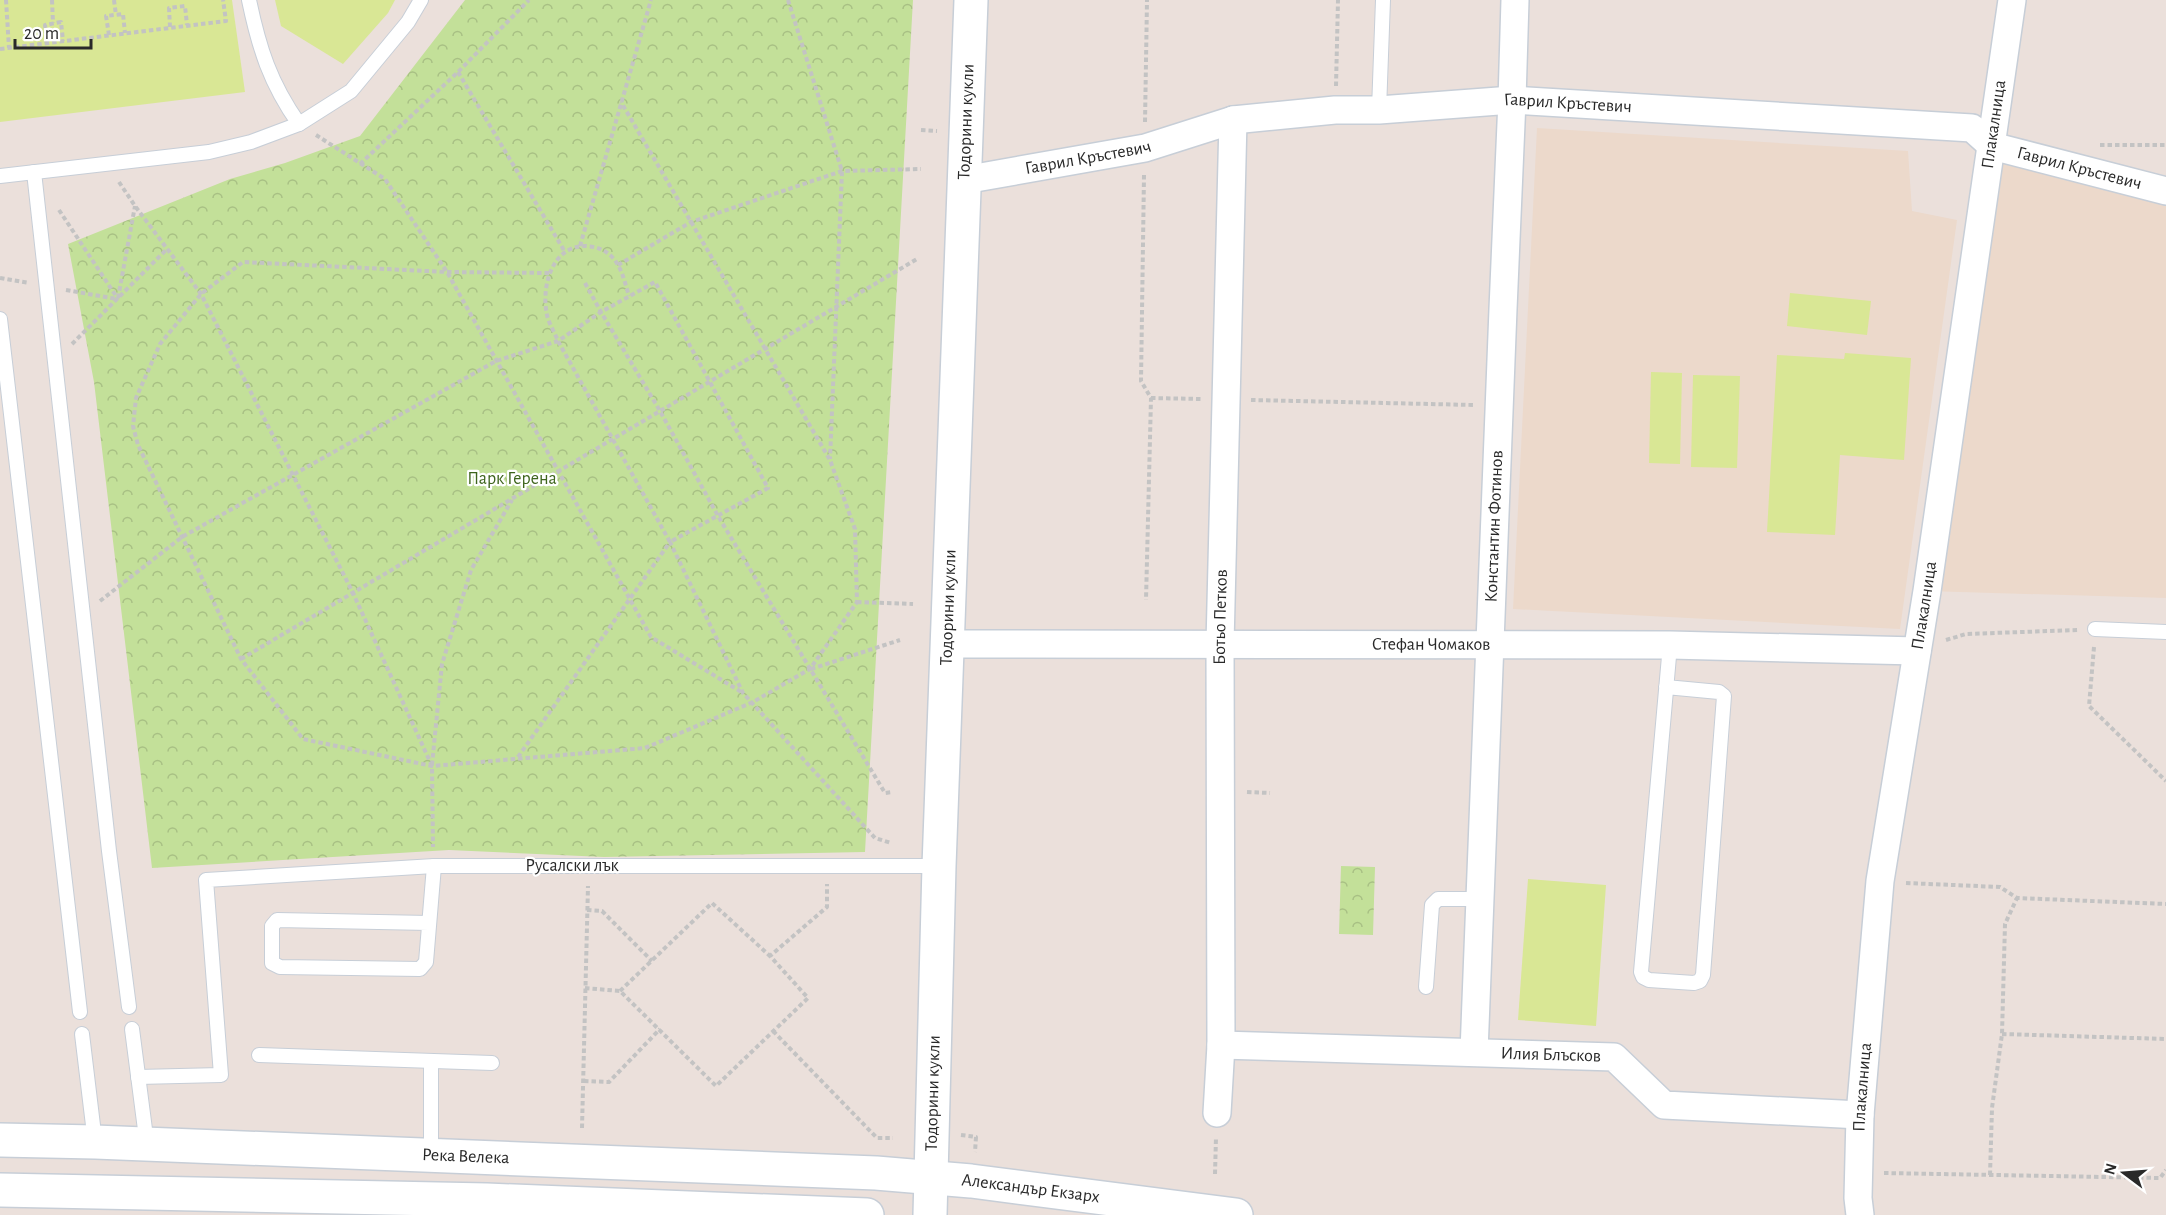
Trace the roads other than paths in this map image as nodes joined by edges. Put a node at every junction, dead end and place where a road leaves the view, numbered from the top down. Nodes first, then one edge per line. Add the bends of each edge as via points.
1 (249, 0) edge
2 (421, 0) edge
3 (971, 0) edge
4 (1383, 0) edge
5 (1515, 0) edge
6 (2012, 0) edge
7 (1512, 100) junction
8 (1379, 110) junction
9 (1233, 120) junction
10 (299, 124) junction
11 (1992, 146) junction
12 (34, 172) junction
13 (0, 176) edge
14 (964, 180) junction
15 (2166, 191) edge
16 (0, 319) edge
17 (2095, 629) road end
18 (2166, 632) edge
19 (947, 644) junction
20 (1220, 644) junction
21 (1490, 644) junction
22 (1670, 645) junction
23 (1917, 651) junction
24 (1666, 687) junction
25 (434, 866) junction
26 (939, 866) junction
27 (1480, 899) junction
28 (429, 923) junction
29 (1426, 987) dead end
30 (129, 1007) dead end
31 (80, 1012) dead end
32 (132, 1029) dead end
33 (82, 1034) dead end
34 (1221, 1045) junction
35 (1474, 1052) junction
36 (259, 1055) dead end
37 (431, 1061) junction
38 (492, 1063) dead end
39 (138, 1077) junction
40 (1217, 1113) road end
41 (1860, 1115) junction
42 (0, 1140) edge
43 (95, 1142) junction
44 (147, 1145) junction
45 (431, 1157) junction
46 (932, 1177) junction
47 (0, 1190) edge
48 (867, 1215) edge
49 (930, 1215) edge
50 (1236, 1215) edge
51 (1860, 1215) edge

1 - 10 lane via 265,64
2 - 10 lane via 408,22 351,91
3 - 14 street, Тодорини кукли
4 - 8 lane
5 - 7 street, Константин Фотинов
6 - 11 street, Плакалница
7 - 8 street, Гаврил Кръстевич
7 - 11 street, Гаврил Кръстевич via 1972,128
7 - 21 street, Константин Фотинов
8 - 9 street, Гаврил Кръстевич via 1335,110
9 - 14 street, Гаврил Кръстевич via 1145,148
9 - 20 street, Ботьо Петков
10 - 12 lane via 209,152
11 - 15 street, Гаврил Кръстевич
11 - 23 street, Плакалница
12 - 13 lane
12 - 30 lane
14 - 19 street, Тодорини кукли
16 - 31 lane
17 - 18 lane
19 - 20 street, Стефан Чомаков
19 - 26 street, Тодорини кукли
20 - 21 street, Стефан Чомаков
20 - 34 street, Ботьо Петков
21 - 22 street, Стефан Чомаков
21 - 27 street, Константин Фотинов
22 - 23 street, Стефан Чомаков
22 - 24 lane
23 - 41 street, Плакалница via 1880,881
24 - 24 lane via 1641,972 1648,980 1694,983 1703,975 1724,696 1719,692
25 - 26 lane, Русалски лък
25 - 28 lane
25 - 39 lane, Русалски лък via 206,880 221,1075
26 - 46 street, Тодорини кукли
27 - 29 lane via 1438,899 1432,905
27 - 35 street, Константин Фотинов
28 - 28 lane via 277,920 272,926 272,963 280,967 420,969 426,962
32 - 39 lane
33 - 43 lane
34 - 35 street, Илия Блъсков
34 - 40 street, Ботьо Петков
35 - 41 street, Илия Блъсков via 1614,1057 1664,1105
36 - 37 lane
37 - 38 lane
37 - 45 lane
39 - 44 lane
41 - 51 street, Плакалница
42 - 43 street, Река Велека
43 - 44 street, Река Велека
44 - 45 street, Река Велека
45 - 46 street, Река Велека
46 - 49 street, Тодорини кукли
46 - 50 street, Александър Екзарх
47 - 48 street via 487,1200

